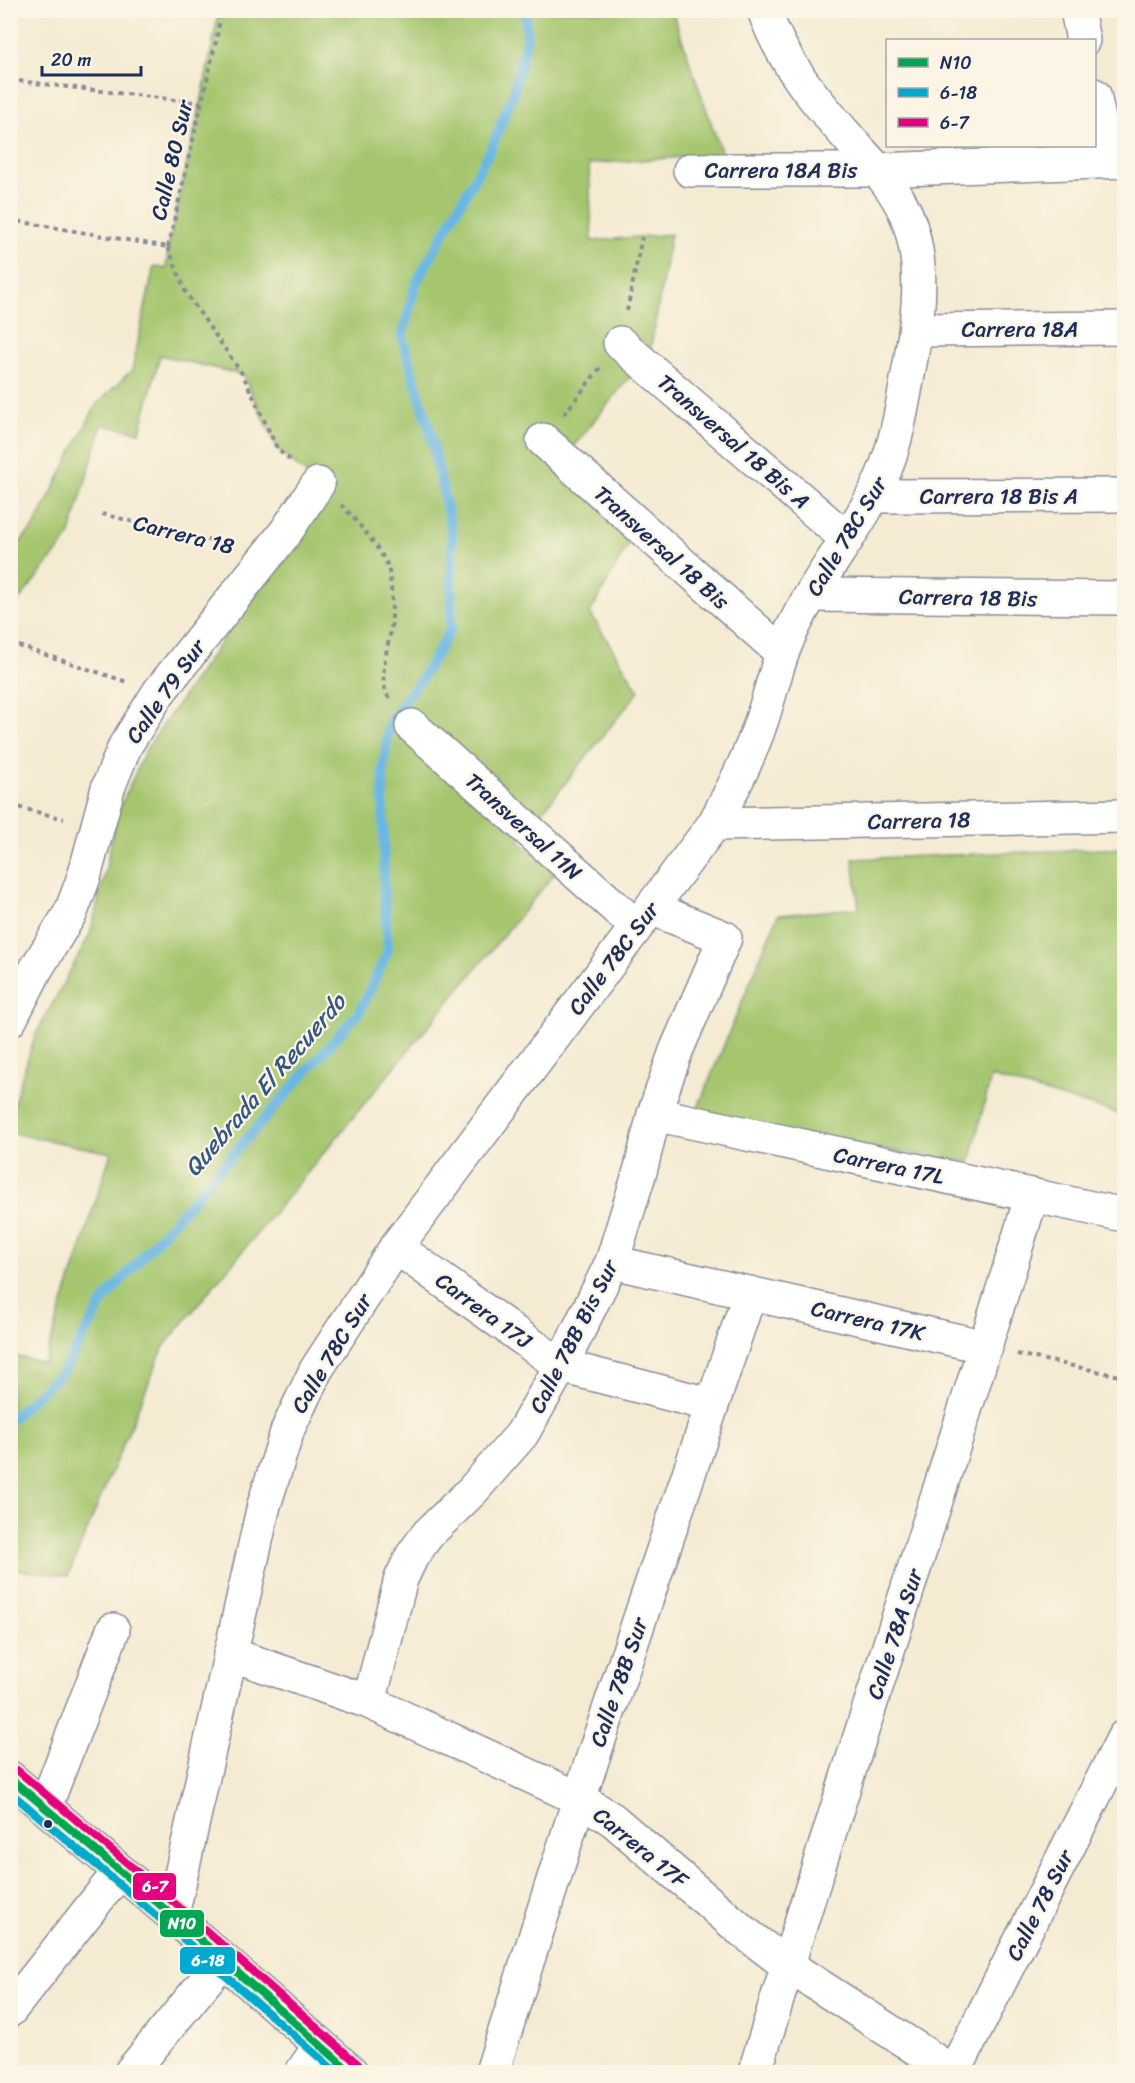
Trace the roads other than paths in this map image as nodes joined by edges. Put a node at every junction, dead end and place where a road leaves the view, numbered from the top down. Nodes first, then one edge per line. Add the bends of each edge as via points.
1 (764, 10) edge
2 (1077, 10) edge
3 (1083, 39) edge
4 (1096, 98) edge
5 (1116, 161) edge
6 (690, 170) dead end
7 (877, 170) junction
8 (1125, 328) edge
9 (916, 330) junction
10 (620, 343) dead end
11 (543, 440) dead end
12 (318, 484) dead end
13 (1125, 495) edge
14 (873, 496) junction
15 (847, 538) junction
16 (811, 596) junction
17 (1125, 598) edge
18 (782, 653) junction
19 (412, 726) dead end
20 (1125, 816) edge
21 (714, 824) junction
22 (644, 917) junction
23 (726, 938) joint
24 (10, 1020) edge
25 (654, 1114) junction
26 (1032, 1196) junction
27 (1125, 1215) edge
28 (396, 1246) junction
29 (612, 1262) junction
30 (750, 1293) junction
31 (986, 1347) junction
32 (561, 1366) junction
33 (712, 1405) junction
34 (114, 1630) dead end
35 (230, 1654) junction
36 (369, 1702) junction
37 (1125, 1737) edge
38 (10, 1778) edge
39 (580, 1799) junction
40 (45, 1807) junction
41 (120, 1871) junction
42 (172, 1915) junction
43 (222, 1960) junction
44 (787, 1965) junction
45 (10, 2010) edge
46 (320, 2046) junction
47 (131, 2073) edge
48 (302, 2073) edge
49 (351, 2073) edge
50 (492, 2073) edge
51 (755, 2073) edge
52 (954, 2073) edge

1 - 7 street, Calle 78C Sur via 796,75
2 - 3 street
4 - 5 street
5 - 7 street, Carrera 18A Bis
6 - 7 street, Carrera 18A Bis
7 - 9 street, Calle 78C Sur via 895,192 913,238 919,290
8 - 9 street, Carrera 18A
9 - 14 street, Calle 78C Sur via 896,439
10 - 15 street, Transversal 18 Bis A
11 - 18 street, Transversal 18 Bis
12 - 24 street, Calle 79 Sur via 159,692 125,746 108,788 71,912
13 - 14 street, Carrera 18 Bis A
14 - 15 street, Calle 78C Sur
15 - 16 street, Calle 78C Sur
16 - 17 street, Carrera 18 Bis
16 - 18 street, Calle 78C Sur
18 - 21 street, Calle 78C Sur via 747,759
19 - 22 street, Transversal 11N
20 - 21 street, Carrera 18
21 - 22 street, Calle 78C Sur
22 - 23 street, Transversal 11N
22 - 28 street, Calle 78C Sur
23 - 25 street, Calle 78B Bis Sur via 675,1051
25 - 26 street, Carrera 17L
25 - 29 street, Calle 78B Bis Sur
26 - 27 street, Carrera 17L
26 - 31 street, Calle 78A Sur
28 - 32 street, Carrera 17J
28 - 35 street, Calle 78C Sur via 316,1370 288,1429 264,1505
29 - 30 street, Carrera 17K
29 - 32 street, Calle 78B Bis Sur
30 - 31 street, Carrera 17K
30 - 33 street, Calle 78B Sur
31 - 44 street, Calle 78A Sur
32 - 33 street, Carrera 17J
32 - 36 street, Calle 78B Bis Sur via 522,1434 412,1556 401,1579
33 - 39 street, Calle 78B Sur
34 - 40 street
35 - 36 street, Carrera 17F
35 - 42 street, Calle 78C Sur
36 - 39 street, Carrera 17F
37 - 52 street, Calle 78 Sur
38 - 40 street
39 - 44 street, Carrera 17F via 613,1820
39 - 50 street, Calle 78B Sur
40 - 41 street
41 - 42 street
41 - 45 street
42 - 43 street
43 - 46 street
43 - 47 street
44 - 51 street, Calle 78A Sur
44 - 52 street, Carrera 17F
46 - 48 street
46 - 49 street

